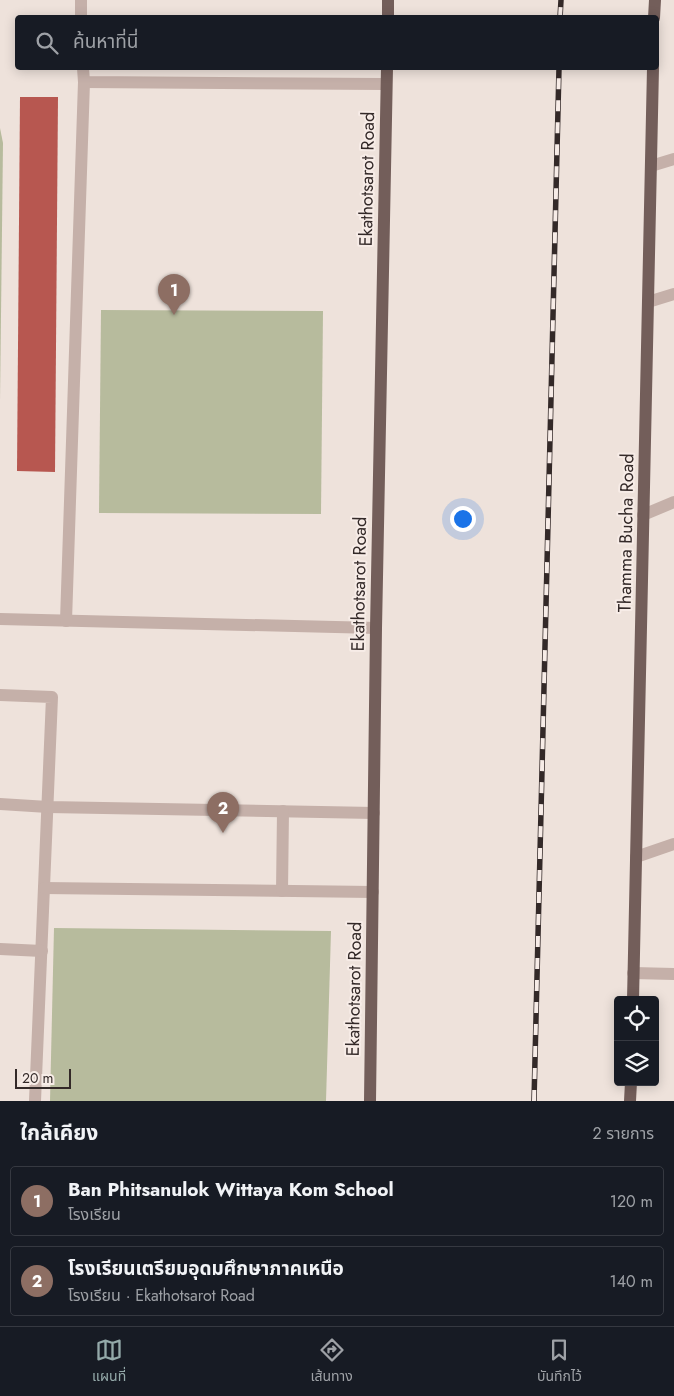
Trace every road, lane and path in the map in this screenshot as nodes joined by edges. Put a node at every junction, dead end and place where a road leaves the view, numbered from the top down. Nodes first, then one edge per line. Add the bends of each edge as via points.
1 (81, 0) edge
2 (388, 0) edge
3 (654, 0) edge
4 (82, 15) edge
5 (388, 15) edge
6 (654, 15) edge
7 (83, 70) edge
8 (387, 70) edge
9 (653, 70) edge
10 (84, 82) junction
11 (386, 84) junction
12 (674, 159) edge
13 (651, 166) junction
14 (674, 294) edge
15 (648, 302) junction
16 (674, 502) edge
17 (644, 515) junction
18 (0, 619) edge
19 (66, 621) junction
20 (376, 628) junction
21 (0, 695) edge
22 (0, 804) edge
23 (48, 806) junction
24 (283, 811) junction
25 (374, 813) junction
26 (674, 844) edge
27 (636, 858) junction
28 (44, 888) junction
29 (282, 891) junction
30 (373, 892) junction
31 (0, 949) edge
32 (42, 951) junction
33 (633, 973) junction
34 (674, 974) edge
35 (633, 996) edge
36 (631, 1086) edge
37 (35, 1101) edge
38 (370, 1101) edge
39 (630, 1101) edge

1 - 4 street
2 - 5 main road
3 - 6 main road
7 - 10 street
8 - 11 main road, Ekathotsarot Road
9 - 13 main road, Thamma Bucha Road
10 - 11 street
10 - 19 street
11 - 20 main road, Ekathotsarot Road
12 - 13 street
13 - 15 main road, Thamma Bucha Road
14 - 15 street
15 - 17 main road, Thamma Bucha Road
16 - 17 street
17 - 27 main road, Thamma Bucha Road
18 - 19 street
19 - 20 street
20 - 25 main road, Ekathotsarot Road
21 - 23 street via 52,697
22 - 23 street
23 - 24 street
23 - 28 street
24 - 25 street
24 - 29 street
25 - 30 main road, Ekathotsarot Road
26 - 27 street
27 - 33 main road, Thamma Bucha Road
28 - 29 street
28 - 32 street
29 - 30 street
30 - 38 main road, Ekathotsarot Road
31 - 32 street
32 - 37 street
33 - 34 street
33 - 35 main road, Thamma Bucha Road
36 - 39 main road

